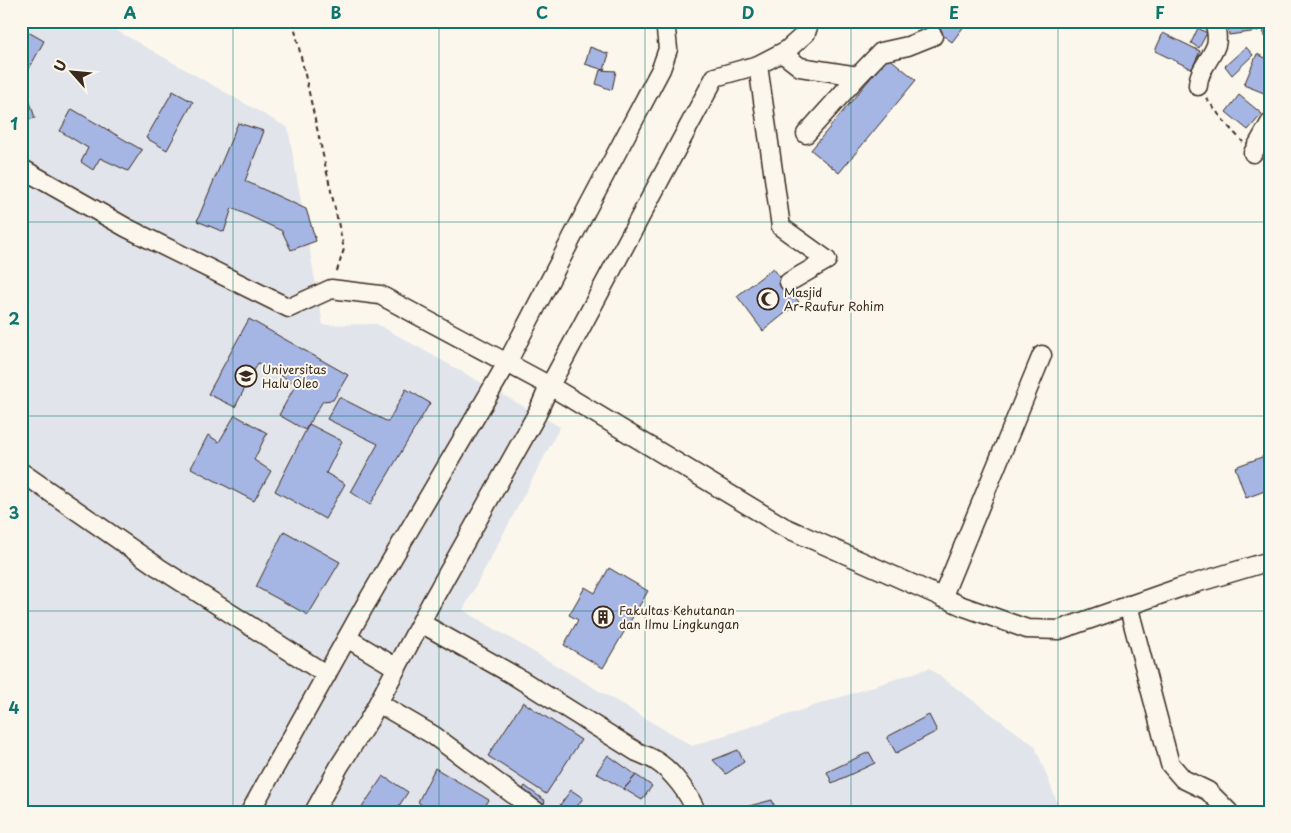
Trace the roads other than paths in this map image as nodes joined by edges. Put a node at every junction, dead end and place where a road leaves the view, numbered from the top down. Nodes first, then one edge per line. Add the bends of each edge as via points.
1 (665, 21) edge
2 (810, 21) edge
3 (1214, 21) edge
4 (933, 36) dead end
5 (782, 52) junction
6 (758, 65) junction
7 (858, 76) junction
8 (1198, 86) road end
9 (1270, 123) edge
10 (806, 134) dead end
11 (1253, 154) road end
12 (21, 168) edge
13 (789, 282) dead end
14 (1042, 355) dead end
15 (508, 363) junction
16 (550, 386) junction
17 (21, 472) edge
18 (1270, 561) edge
19 (942, 598) junction
20 (1128, 605) junction
21 (421, 623) junction
22 (347, 638) junction
23 (397, 668) junction
24 (327, 675) junction
25 (378, 703) junction
26 (250, 812) edge
27 (314, 812) edge
28 (537, 812) edge
29 (696, 812) edge
30 (1229, 812) edge

1 - 15 street via 668,49 661,69
2 - 5 street via 806,33
3 - 8 street via 1216,44 1198,79
4 - 7 street via 881,52
5 - 6 street
5 - 7 street via 800,67
6 - 13 street via 781,227 827,260
6 - 16 street via 715,77
7 - 10 street
9 - 11 street
12 - 15 street via 127,228 289,308 331,290 380,295
14 - 19 street
15 - 16 street
15 - 22 street
16 - 19 street via 784,528
16 - 21 street
17 - 24 street via 158,567
18 - 20 street
19 - 20 street via 1027,629 1059,630
20 - 30 street via 1170,764 1183,779 1208,791
21 - 23 street
21 - 29 street via 657,762 675,778
22 - 23 street
22 - 24 street
23 - 25 street
24 - 26 street
25 - 27 street
25 - 28 street via 432,736

